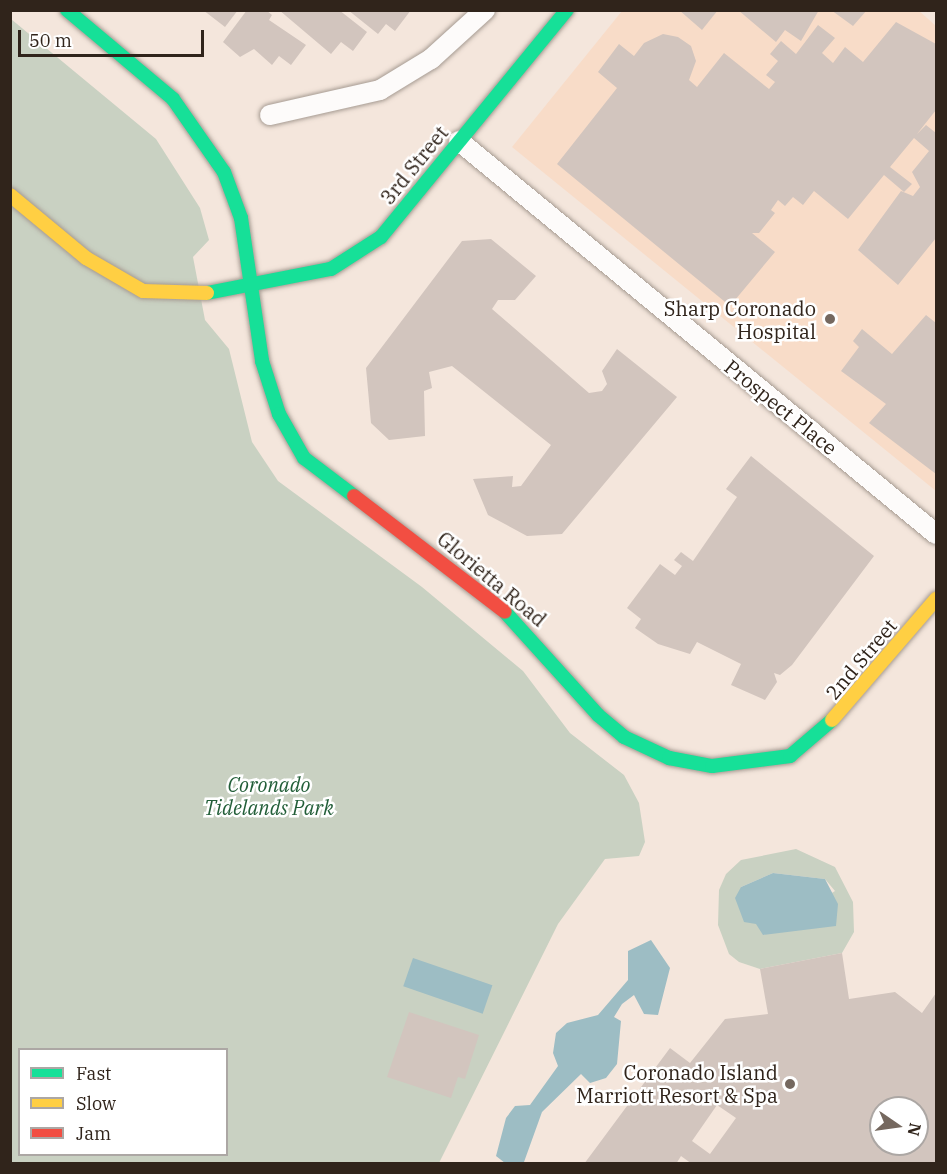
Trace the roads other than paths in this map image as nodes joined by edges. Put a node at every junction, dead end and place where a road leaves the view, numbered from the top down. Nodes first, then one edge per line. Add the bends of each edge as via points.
1 (67, 10) edge
2 (485, 10) edge
3 (567, 10) edge
4 (270, 115) dead end
5 (459, 141) junction
6 (10, 195) edge
7 (253, 286) junction
8 (936, 534) edge
9 (936, 599) edge
10 (814, 741) joint

1 - 7 main road, Glorietta Road via 173,99 200,133 224,172 242,218
2 - 4 street via 431,59 380,90
3 - 5 main road, 3rd Street
5 - 7 main road, 3rd Street via 381,237 358,256 331,269
5 - 8 street, Prospect Place
6 - 7 main road, 3rd Street via 86,258 143,291 211,294
7 - 10 main road, Glorietta Road via 262,361 279,414 304,458 520,624 598,715 624,737 669,758 711,766 768,761
9 - 10 main road, 2nd Street

